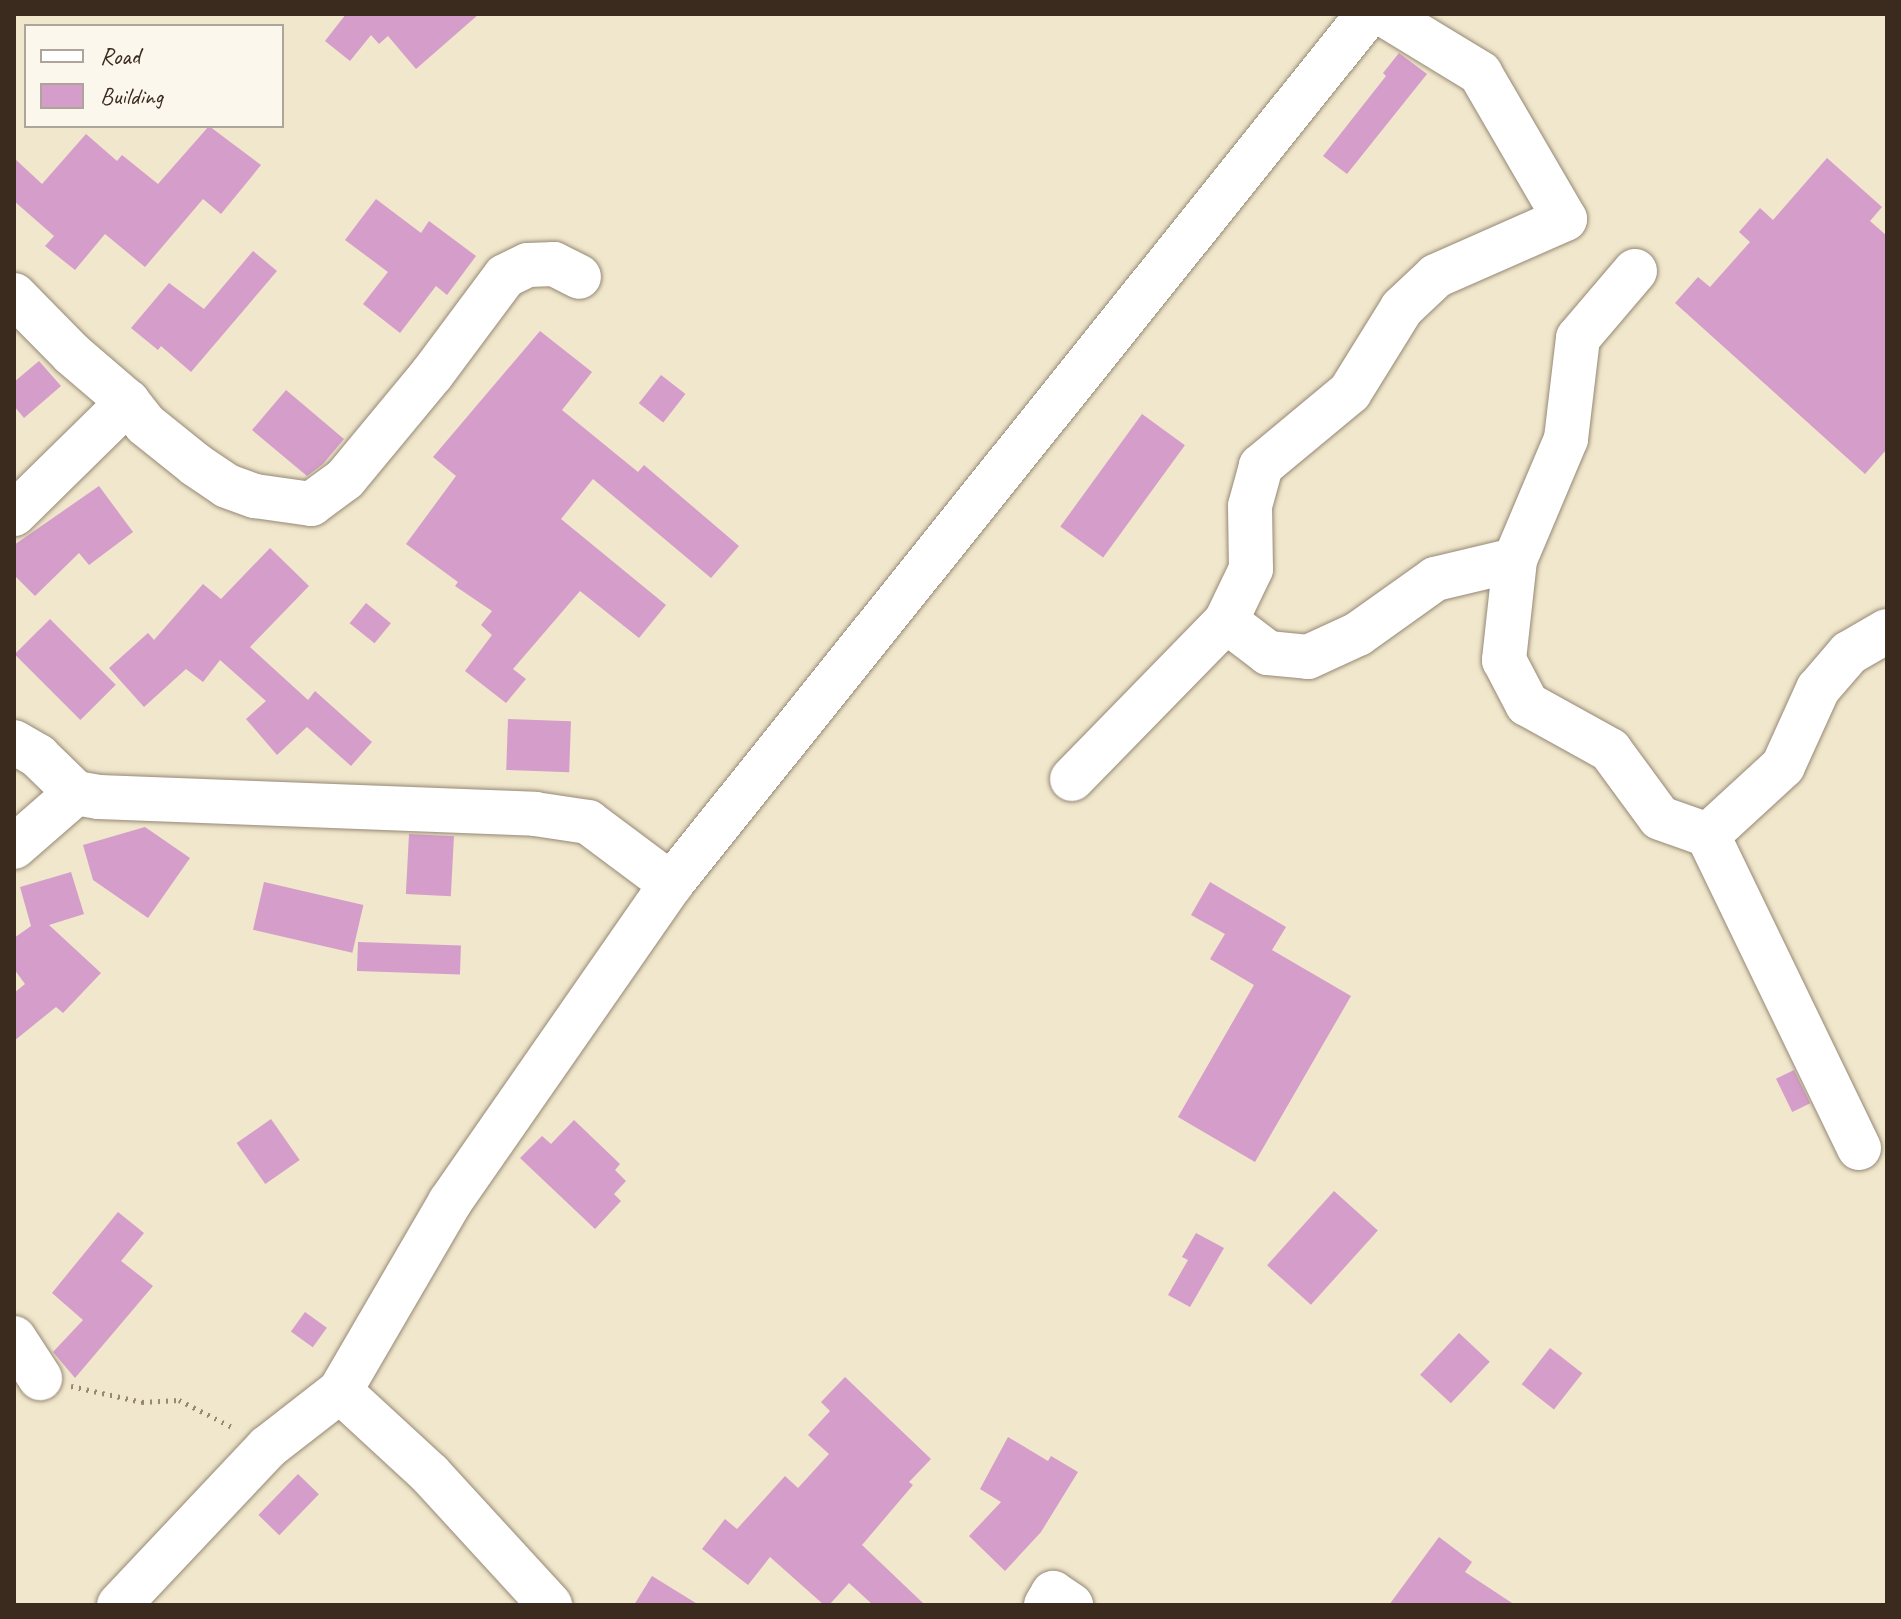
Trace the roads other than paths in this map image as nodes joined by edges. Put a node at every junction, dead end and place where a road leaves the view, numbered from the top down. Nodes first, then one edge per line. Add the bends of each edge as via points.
1 (1368, 14) edge
2 (1383, 14) edge
3 (1635, 271) dead end
4 (579, 277) dead end
5 (14, 295) edge
6 (128, 402) junction
7 (14, 514) edge
8 (1515, 560) junction
9 (1226, 621) junction
10 (1887, 631) edge
11 (14, 742) edge
12 (1072, 779) dead end
13 (76, 793) junction
14 (1708, 835) junction
15 (14, 847) edge
16 (671, 884) junction
17 (1859, 1148) dead end
18 (14, 1338) edge
19 (40, 1378) road end
20 (340, 1391) junction
21 (119, 1605) edge
22 (550, 1605) edge
23 (1046, 1605) edge
24 (1071, 1605) edge

1 - 16 street
2 - 9 street via 1480,73 1565,219 1436,276 1402,308 1350,392 1261,466 1250,506 1251,569
3 - 8 street via 1578,338 1566,439
4 - 6 street via 554,264 528,265 505,276 345,479 311,504 227,486 145,424
5 - 6 street
6 - 7 street
8 - 9 street via 1435,579 1358,634 1308,657 1268,653
8 - 14 street via 1504,660 1527,704 1610,750 1660,818
9 - 12 street
10 - 14 street via 1849,653 1818,689 1783,766
11 - 13 street via 38,756
13 - 15 street
13 - 16 street via 535,814 588,822
14 - 17 street
16 - 20 street via 450,1202
18 - 19 street
20 - 21 street via 268,1447
20 - 22 street via 430,1474
23 - 24 street via 1053,1593

